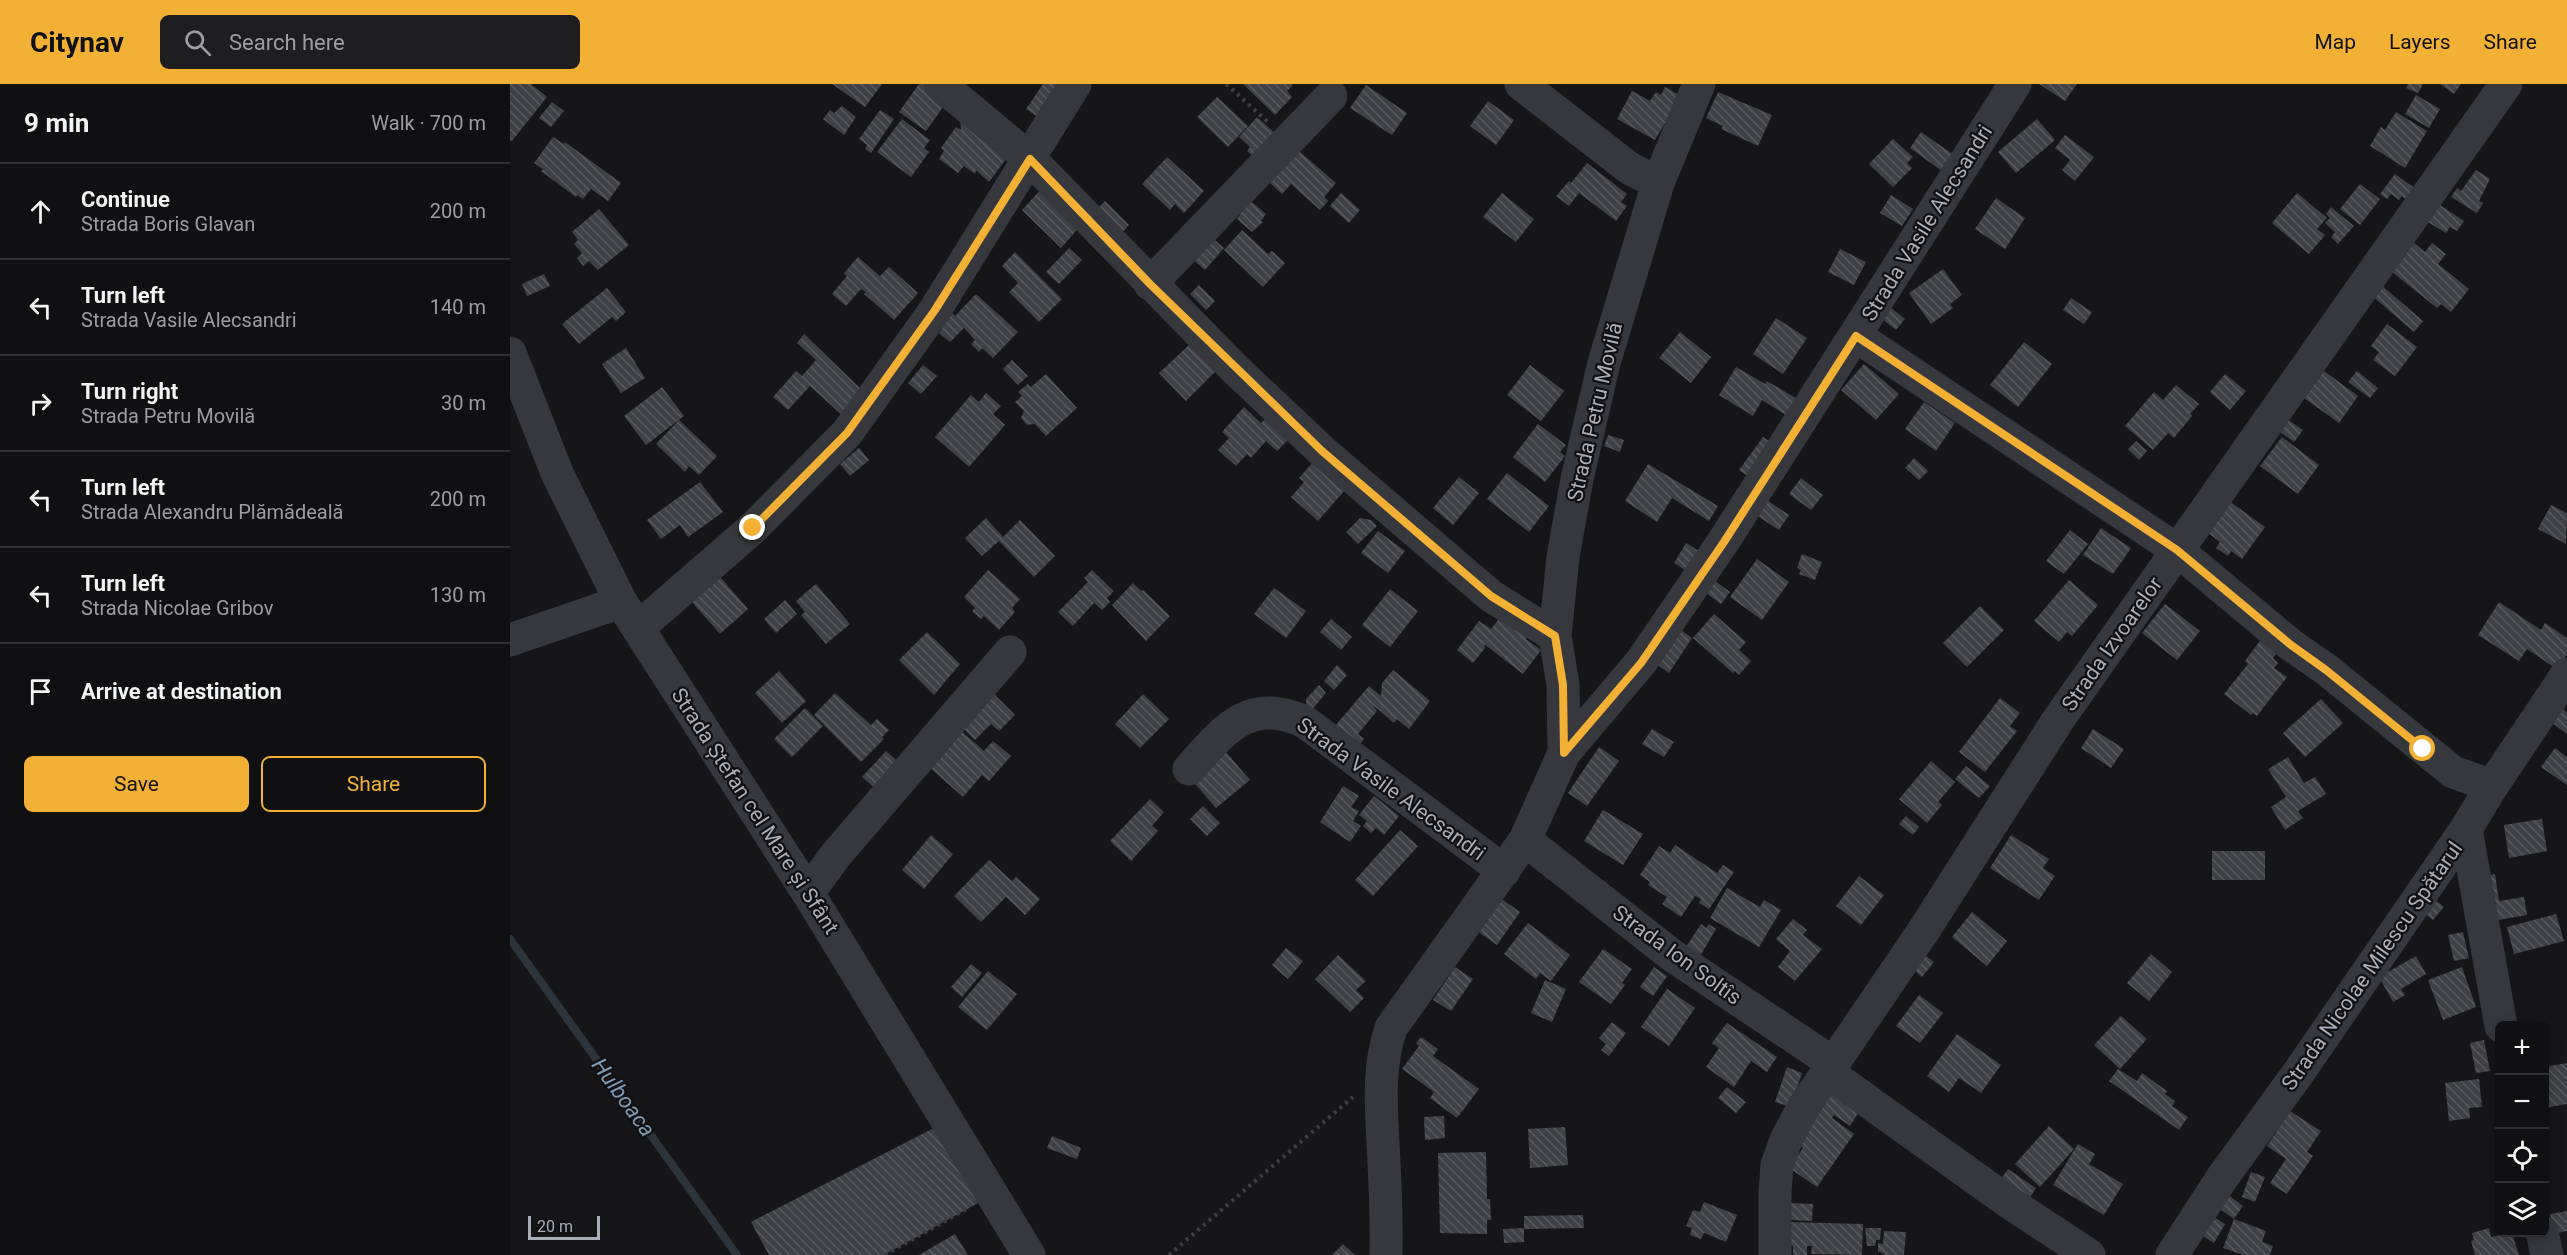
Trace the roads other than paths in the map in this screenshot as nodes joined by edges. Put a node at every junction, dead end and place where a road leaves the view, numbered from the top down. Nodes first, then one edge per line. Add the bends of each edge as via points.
1 (940, 84) edge
2 (1075, 84) edge
3 (1521, 84) edge
4 (1698, 84) edge
5 (2015, 84) edge
6 (2506, 84) edge
7 (1330, 96) dead end
8 (1030, 159) junction
9 (1658, 183) junction
10 (1150, 284) junction
11 (1856, 336) junction
12 (510, 353) edge
13 (2177, 550) junction
14 (629, 615) junction
15 (1555, 636) junction
16 (510, 640) edge
17 (1010, 652) dead end
18 (2567, 674) edge
19 (1564, 753) junction
20 (1189, 769) dead end
21 (2492, 786) junction
22 (2466, 829) junction
23 (1525, 840) junction
24 (1504, 871) junction
25 (808, 893) junction
26 (2500, 1021) edge
27 (1830, 1068) junction
28 (2543, 1237) edge
29 (1029, 1255) edge
30 (1386, 1255) edge
31 (1775, 1255) edge
32 (2089, 1255) edge
33 (2172, 1255) edge
34 (2547, 1255) edge

1 - 8 street
2 - 8 street
3 - 9 street via 1629,168
4 - 9 street, Strada Petru Movilă
5 - 11 street, Strada Vasile Alecsandri
6 - 13 street, Strada Izvoarelor
7 - 10 street
8 - 10 street
8 - 14 street via 935,310 847,433 753,528
9 - 15 street, Strada Petru Movilă via 1604,363 1579,468 1563,557
10 - 15 street via 1305,435 1398,518 1491,596
11 - 13 street
11 - 19 street, Strada Vasile Alecsandri via 1641,663
12 - 14 street, Strada Ștefan cel Mare și Sfânt via 557,473
13 - 21 street via 2452,772
13 - 27 street, Strada Izvoarelor via 2058,720
14 - 16 street
14 - 25 street, Strada Ștefan cel Mare și Sfânt
15 - 19 street, Strada Petru Movilă via 1563,685
17 - 25 street via 835,856
18 - 21 street, Strada Nicolae Milescu Spătarul
19 - 23 street, Strada Vasile Alecsandri
20 - 24 street, Strada Vasile Alecsandri via 1216,740 1253,714 1290,715 1305,722
21 - 22 street, Strada Nicolae Milescu Spătarul
22 - 26 street
22 - 33 street, Strada Nicolae Milescu Spătarul
23 - 24 street, Strada Vasile Alecsandri
23 - 27 street, Strada Ion Soltîs via 1673,956
24 - 30 street, Strada Vasile Alecsandri via 1391,1028 1381,1072
25 - 29 street, Strada Ștefan cel Mare și Sfânt
27 - 31 street, Strada Izvoarelor via 1790,1132 1777,1165
27 - 32 street, Strada Ion Soltîs via 2010,1203
28 - 34 street

